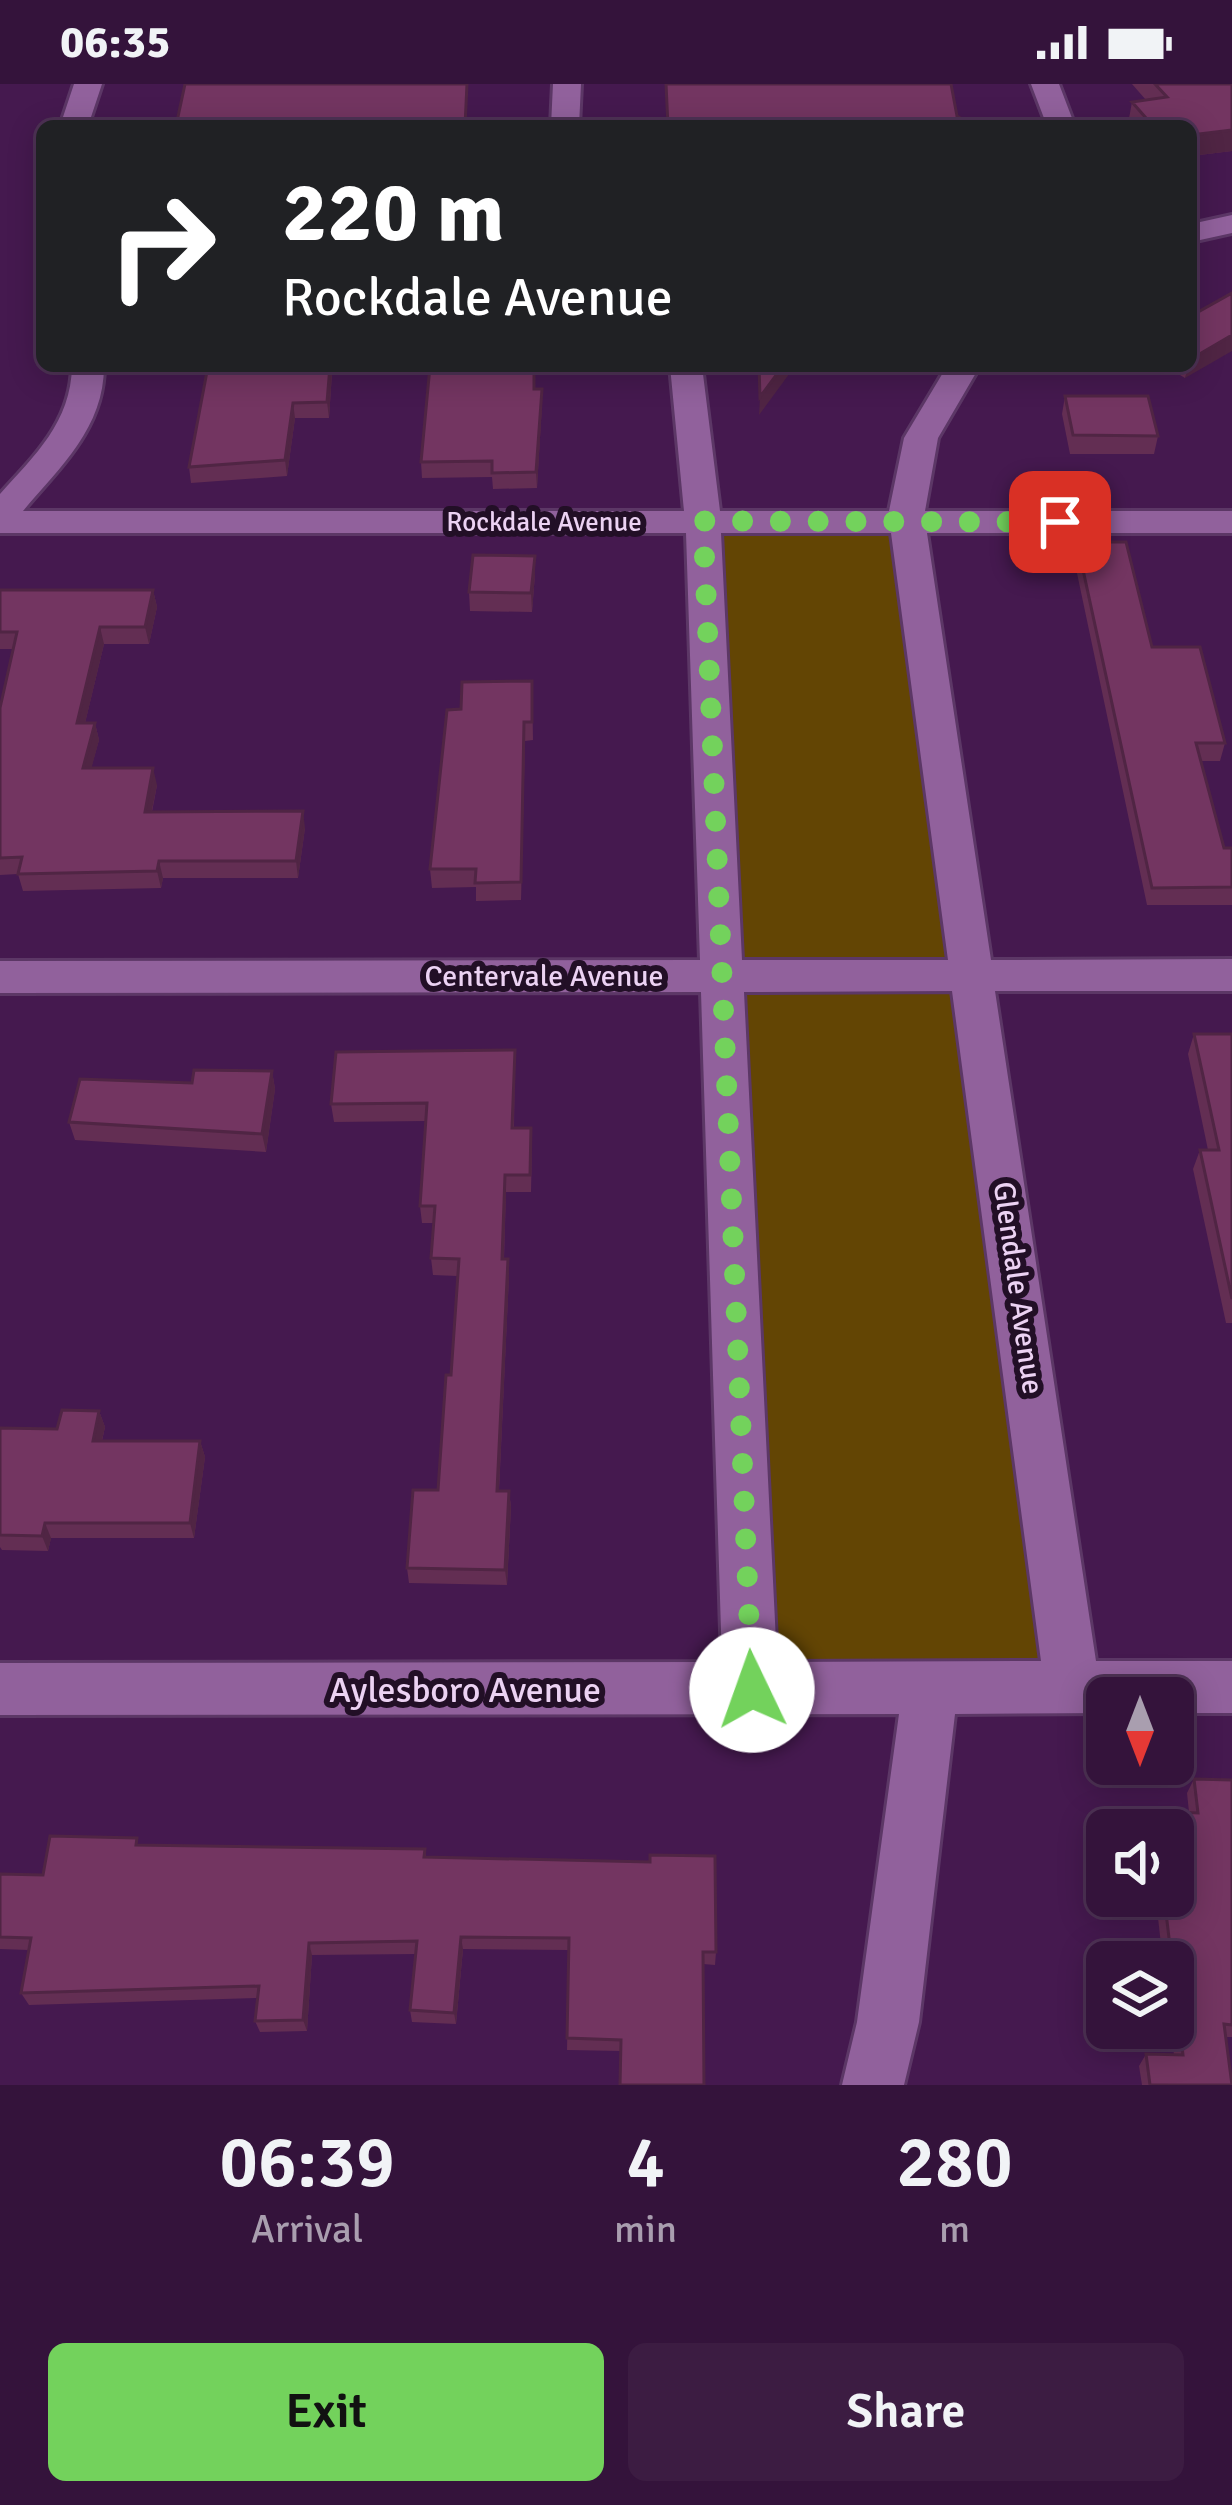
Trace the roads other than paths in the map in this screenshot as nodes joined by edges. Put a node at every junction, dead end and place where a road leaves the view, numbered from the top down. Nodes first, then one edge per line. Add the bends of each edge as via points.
1 (88, 84) edge
2 (567, 84) edge
3 (1045, 84) edge
4 (76, 120) edge
5 (565, 120) edge
6 (1059, 120) edge
7 (1232, 224) edge
8 (1197, 232) edge
9 (88, 372) edge
10 (687, 372) edge
11 (960, 372) edge
12 (0, 519) edge
13 (907, 520) junction
14 (703, 521) junction
15 (1232, 522) edge
16 (975, 975) junction
17 (1232, 975) edge
18 (0, 976) edge
19 (719, 976) junction
20 (1072, 1687) junction
21 (1232, 1687) edge
22 (0, 1689) edge
23 (752, 1690) junction
24 (930, 1690) junction
25 (873, 2085) edge

1 - 4 street
2 - 5 street
3 - 6 street
7 - 8 street
9 - 12 street via 74,427
10 - 14 street
11 - 13 street, Glendale Avenue via 905,479
12 - 14 street, Rockdale Avenue
13 - 14 street, Rockdale Avenue
13 - 15 street, Rockdale Avenue
13 - 16 street, Glendale Avenue
14 - 19 street
16 - 17 street, Centervale Avenue
16 - 19 street, Centervale Avenue
16 - 20 street, Glendale Avenue
18 - 19 street, Centervale Avenue
19 - 23 street
20 - 21 street
20 - 24 street
22 - 23 street, Aylesboro Avenue
23 - 24 street, Aylesboro Avenue
24 - 25 street via 889,2022

